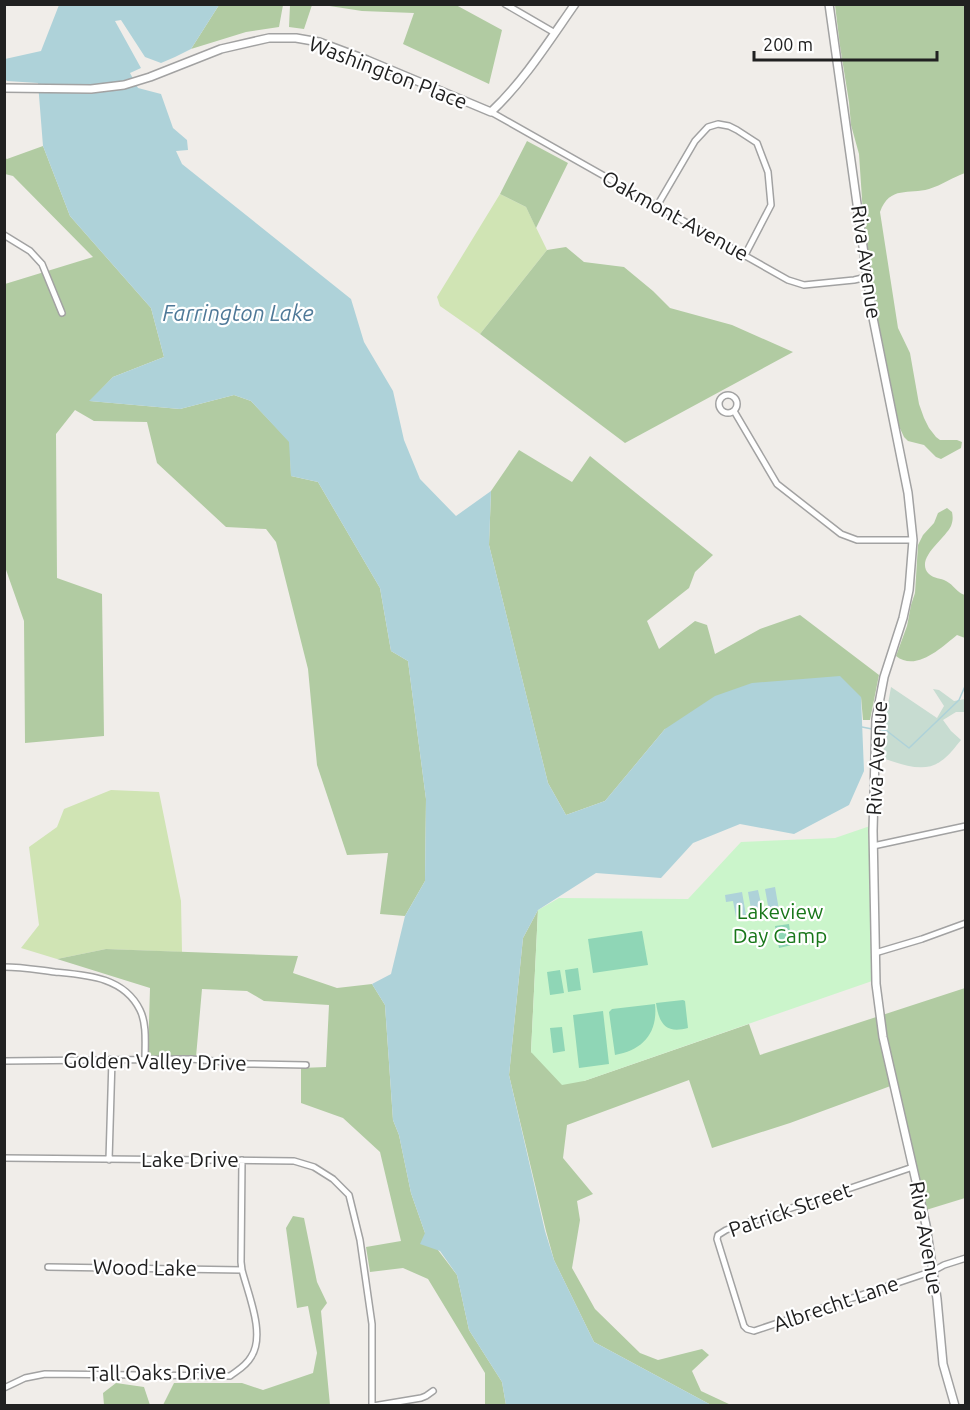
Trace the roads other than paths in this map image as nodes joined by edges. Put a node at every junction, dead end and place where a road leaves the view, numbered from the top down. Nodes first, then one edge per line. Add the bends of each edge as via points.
1 (505, 4) edge
2 (575, 4) edge
3 (829, 4) edge
4 (555, 33) junction
5 (6, 88) edge
6 (491, 112) junction
7 (657, 206) junction
8 (4, 236) edge
9 (745, 255) junction
10 (867, 277) junction
11 (62, 313) dead end
12 (734, 411) dead end
13 (913, 540) junction
14 (966, 826) edge
15 (873, 846) junction
16 (966, 923) edge
17 (875, 953) junction
18 (4, 967) edge
19 (112, 1059) junction
20 (145, 1060) junction
21 (4, 1061) edge
22 (306, 1065) dead end
23 (4, 1158) edge
24 (108, 1160) junction
25 (242, 1160) junction
26 (913, 1167) junction
27 (966, 1258) edge
28 (48, 1267) dead end
29 (242, 1270) junction
30 (933, 1271) junction
31 (742, 1322) joint
32 (4, 1388) edge
33 (433, 1391) dead end
34 (373, 1406) edge
35 (956, 1406) edge

1 - 4 street
2 - 4 street
3 - 10 street, Riva Avenue
4 - 6 street
5 - 6 street, Washington Place via 91,89 124,85 221,48 269,38 298,38 368,60
6 - 7 street, Oakmont Avenue
7 - 9 street, Oakmont Avenue
7 - 9 street via 695,141 708,127 718,124 737,130 757,143 768,172 771,205
8 - 11 street via 30,251 42,264
9 - 10 street, Oakmont Avenue via 804,285
10 - 13 street, Riva Avenue via 908,494
12 - 13 street via 777,484 841,534 857,540
13 - 15 street, Riva Avenue via 909,590 881,686 875,729
14 - 15 street
15 - 17 street, Riva Avenue
16 - 17 street
17 - 26 street, Riva Avenue via 883,1037
18 - 20 street via 92,976 128,993 140,1010 145,1029
19 - 20 street, Golden Valley Drive
19 - 21 street, Golden Valley Drive
19 - 24 street
20 - 22 street, Golden Valley Drive
23 - 24 street, Lake Drive
24 - 25 street, Lake Drive
25 - 29 street, Tall Oaks Drive
25 - 34 street, Lake Drive via 294,1161 314,1167 349,1195 372,1324
26 - 30 street, Riva Avenue
26 - 31 street, Patrick Street via 721,1232 717,1239
27 - 30 street, Albrecht Lane
28 - 29 street, Wood Lake
29 - 32 street, Tall Oaks Drive via 257,1342 252,1356 230,1376 45,1374
30 - 31 street, Albrecht Lane via 754,1331
30 - 35 street, Riva Avenue via 944,1364
33 - 34 street via 421,1398

